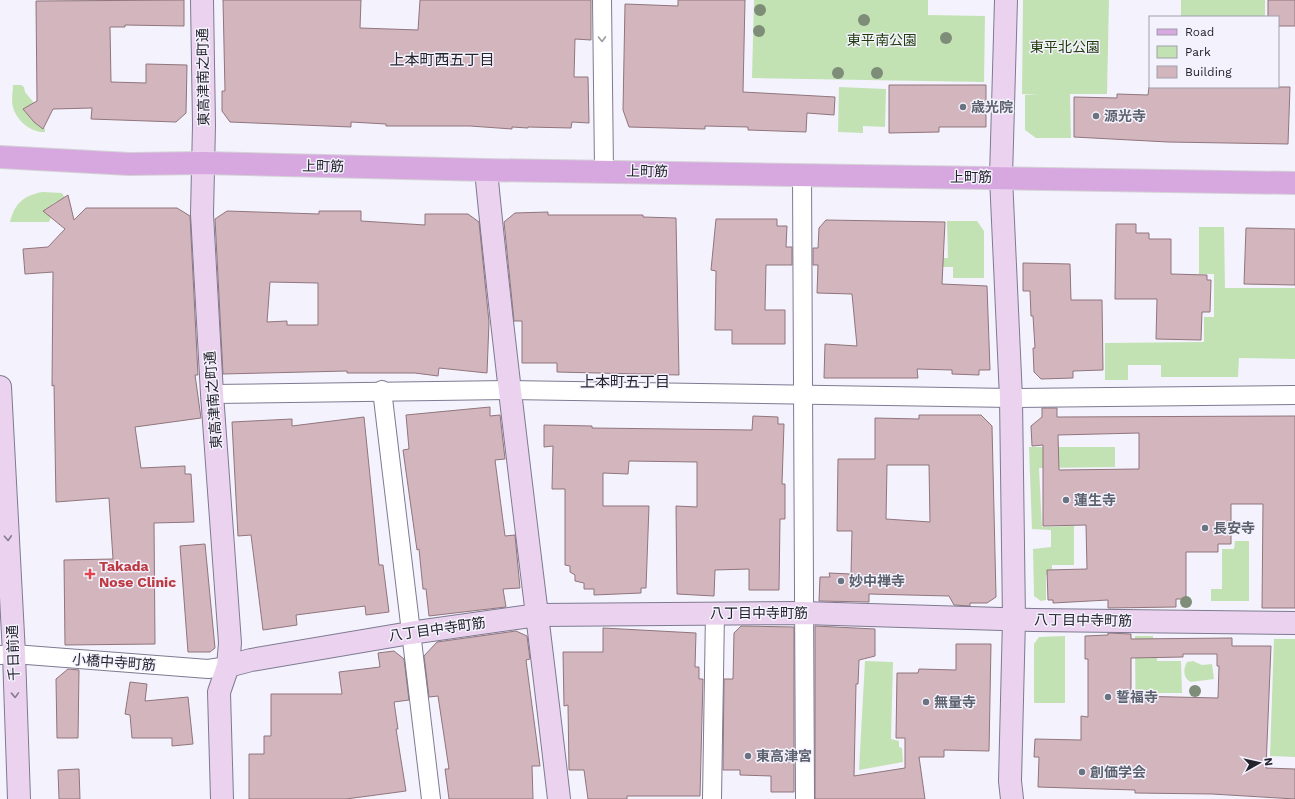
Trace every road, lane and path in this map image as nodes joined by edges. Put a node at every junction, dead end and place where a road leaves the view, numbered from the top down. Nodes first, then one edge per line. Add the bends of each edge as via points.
1 (202, 0) edge
2 (602, 0) edge
3 (1006, 0) edge
4 (0, 157) edge
5 (203, 163) junction
6 (486, 170) junction
7 (604, 170) junction
8 (802, 175) junction
9 (1001, 177) junction
10 (1295, 183) edge
11 (0, 387) edge
12 (382, 390) junction
13 (508, 390) junction
14 (212, 394) junction
15 (802, 395) junction
16 (1295, 395) edge
17 (1011, 398) junction
18 (715, 612) junction
19 (803, 613) junction
20 (538, 615) junction
21 (1014, 619) junction
22 (1295, 623) edge
23 (410, 633) junction
24 (7, 654) edge
25 (228, 666) junction
26 (19, 799) edge
27 (222, 799) edge
28 (431, 799) edge
29 (559, 799) edge
30 (712, 799) edge
31 (805, 799) edge
32 (1012, 799) edge

1 - 5 street, 東高津南之町通
2 -> 7 street
3 - 9 street
4 - 5 main road, 上町筋 via 114,164
5 - 6 main road, 上町筋
5 - 14 street, 東高津南之町通 via 202,214
6 - 7 main road, 上町筋
6 - 13 street
7 - 8 main road, 上町筋
8 - 9 main road, 上町筋
8 - 15 street
9 - 10 main road, 上町筋
9 - 17 street
11 -> 24 street, 千日前通
12 - 13 street
12 - 14 street
12 - 23 street
13 - 15 street
13 - 20 street
14 - 25 street, 東高津南之町通 via 230,643
15 - 17 street
15 - 19 street
16 - 17 street
17 - 21 street
18 - 19 street, 八丁目中寺町筋
18 - 20 street, 八丁目中寺町筋
18 - 30 street
19 - 21 street, 八丁目中寺町筋
19 - 31 street
20 - 23 street, 八丁目中寺町筋
20 - 29 street
21 - 22 street, 八丁目中寺町筋
21 - 32 street via 1010,781
23 - 25 street, 八丁目中寺町筋
23 - 28 street
24 - 25 street, 小橋中寺町筋 via 208,669
24 -> 26 street, 千日前通
25 - 27 street, 東高津南之町通 via 219,692

